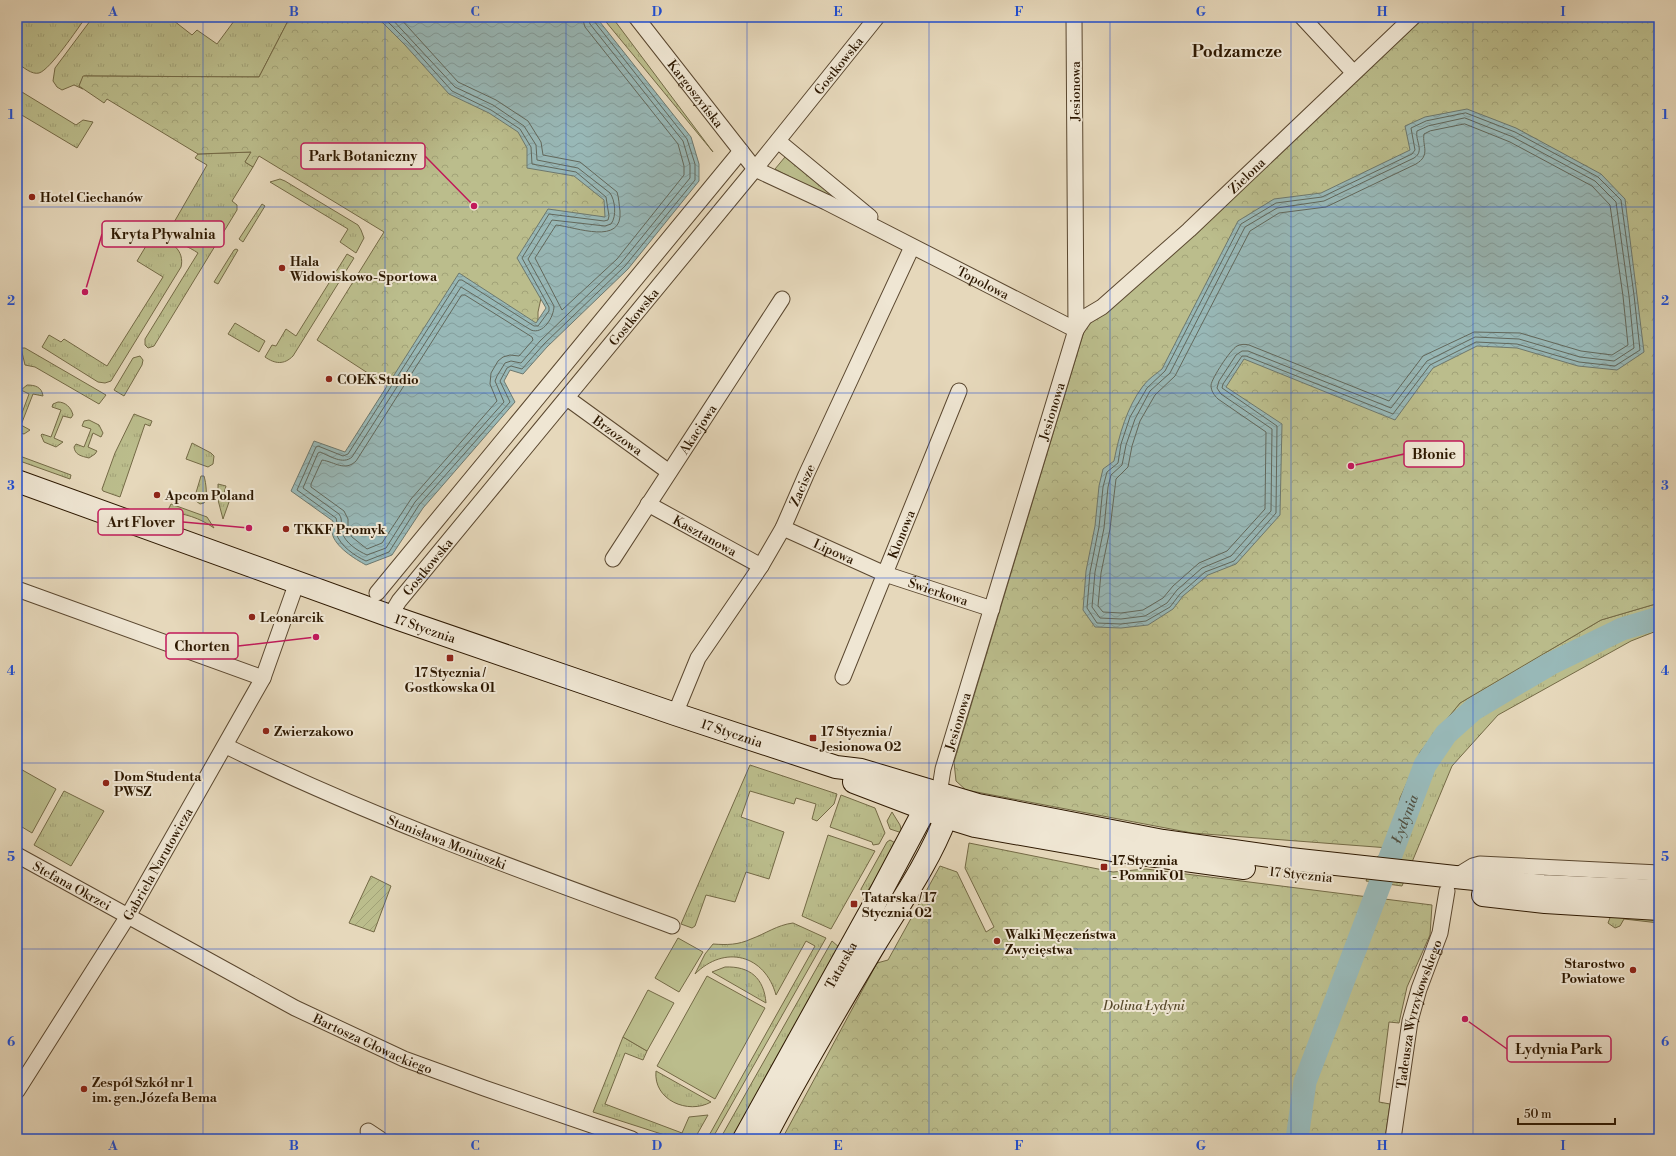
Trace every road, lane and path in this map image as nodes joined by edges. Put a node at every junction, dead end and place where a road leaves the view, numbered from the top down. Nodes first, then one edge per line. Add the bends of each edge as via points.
1 (636, 17) edge
2 (877, 17) edge
3 (1074, 17) edge
4 (1302, 17) edge
5 (1413, 17) edge
6 (1353, 72) junction
7 (778, 141) junction
8 (741, 151) junction
9 (755, 169) junction
10 (890, 235) junction
11 (912, 247) junction
12 (782, 300) dead end
13 (1076, 330) junction
14 (959, 391) dead end
15 (567, 398) junction
16 (669, 472) junction
17 (17, 481) edge
18 (648, 504) junction
19 (783, 528) junction
20 (613, 559) dead end
21 (761, 566) junction
22 (885, 574) junction
23 (297, 582) junction
24 (17, 588) edge
25 (376, 593) dead end
26 (992, 608) junction
27 (390, 616) junction
28 (843, 677) dead end
29 (263, 678) junction
30 (675, 714) junction
31 (226, 746) junction
32 (932, 801) junction
33 (946, 817) junction
34 (17, 855) edge
35 (1353, 873) junction
36 (1659, 873) edge
37 (1451, 884) junction
38 (1659, 891) edge
39 (1659, 909) edge
40 (128, 916) junction
41 (672, 926) dead end
42 (17, 1091) edge
43 (632, 1139) edge
44 (744, 1139) edge
45 (764, 1139) edge
46 (1393, 1139) edge

1 - 8 street, Kargoszyńska
2 - 7 street, Gostkowska
3 - 13 street, Jesionowa
4 - 6 street
5 - 6 street, Zielona
6 - 13 street, Zielona via 1189,230 1102,307 1085,317
7 - 9 street, Gostkowska
7 - 10 street, Topolowa
8 - 9 street, Kargoszyńska
8 - 25 street
9 - 10 street, Topolowa
9 - 15 street, Gostkowska
10 - 11 street, Topolowa
11 - 13 street, Topolowa
11 - 19 street, Zacisze
12 - 16 street, Akacjowa
13 - 26 street, Jesionowa
14 - 22 street, Klonowa
15 - 16 street, Brzozowa
15 - 27 street, Gostkowska via 399,601
16 - 18 street, Akacjowa
17 - 23 main road, 17 Stycznia
18 - 20 street, Akacjowa
18 - 21 street, Kasztanowa
19 - 21 street, Zacisze
19 - 22 street, Lipowa
21 - 30 street, Zacisze via 698,658
22 - 26 street, Świerkowa
22 - 28 street, Klonowa
23 - 27 main road, 17 Stycznia
23 - 29 street, Gabriela Narutowicza
24 - 29 street
26 - 32 street, Jesionowa
27 - 30 main road, 17 Stycznia
29 - 31 street, Gabriela Narutowicza
30 - 32 main road, 17 Stycznia via 836,767 854,783
31 - 40 street, Gabriela Narutowicza
31 - 41 street, Stanisława Moniuszki via 274,769 478,855
32 - 33 main road, 17 Stycznia
32 - 35 main road, 17 Stycznia via 978,805 1163,841
32 - 44 main road, Tatarska
33 - 35 main road, 17 Stycznia via 975,826 1112,850 1200,862
33 - 45 main road, Tatarska via 923,864 780,1107
34 - 40 street, Stefana Okrzei
35 - 37 main road, 17 Stycznia
36 - 37 street via 1480,864 1473,866
37 - 38 main road, 17 Stycznia
37 - 39 main road, 17 Stycznia via 1545,902
37 - 46 street, Tadeusza Wyrzykowskiego via 1440,933 1410,1020
40 - 42 street, Gabriela Narutowicza
40 - 43 street, Bartosza Głowackiego via 295,1008 404,1059

